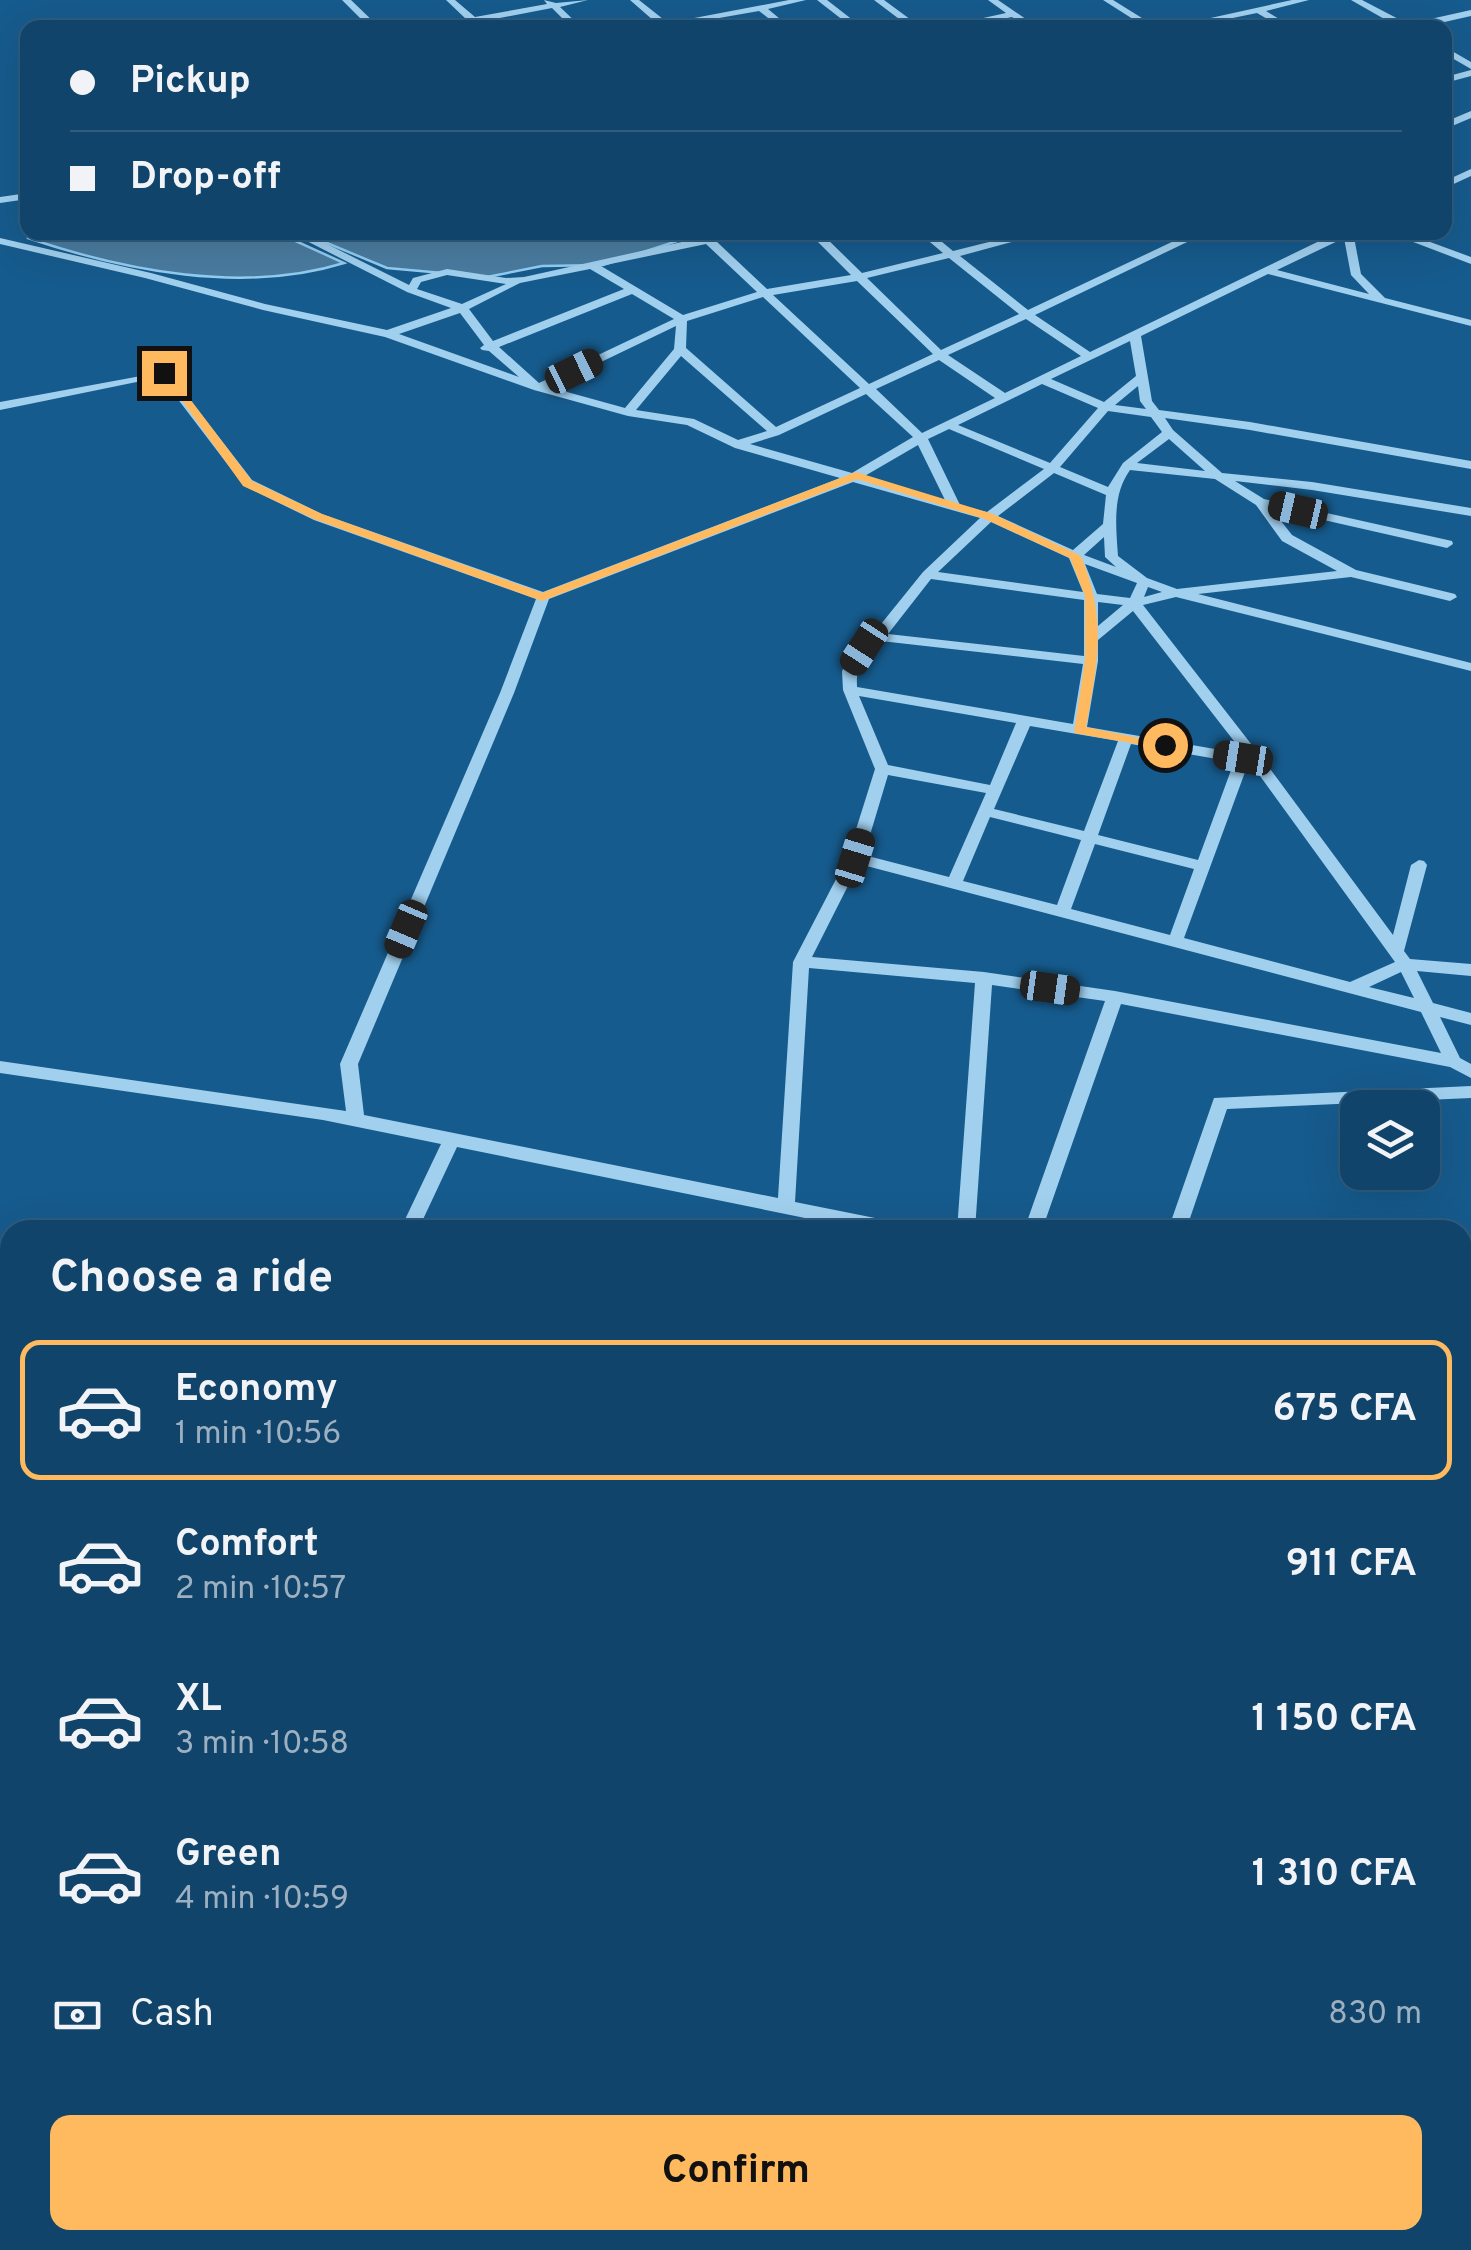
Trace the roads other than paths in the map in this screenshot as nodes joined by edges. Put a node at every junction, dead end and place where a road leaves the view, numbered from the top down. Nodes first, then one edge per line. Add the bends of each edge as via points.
1 (450, 0) edge
2 (584, 0) edge
3 (634, 0) edge
4 (802, 0) edge
5 (821, 0) edge
6 (878, 0) edge
7 (992, 0) edge
8 (1107, 0) edge
9 (1305, 0) edge
10 (1355, 0) edge
11 (348, 2) edge
12 (362, 2) edge
13 (551, 3) edge
14 (761, 8) junction
15 (1258, 9) junction
16 (1471, 13) edge
17 (1014, 14) junction
18 (367, 20) edge
19 (472, 20) edge
20 (491, 20) edge
21 (569, 20) edge
22 (659, 20) edge
23 (702, 20) edge
24 (777, 20) edge
25 (848, 20) edge
26 (907, 20) edge
27 (983, 20) edge
28 (1023, 20) edge
29 (1141, 20) edge
30 (1206, 20) edge
31 (1277, 20) edge
32 (1394, 20) edge
33 (1440, 20) edge
34 (310, 240) edge
35 (708, 240) joint
36 (821, 240) edge
37 (932, 240) edge
38 (1012, 240) edge
39 (1185, 240) edge
40 (1331, 240) edge
41 (1349, 240) edge
42 (1414, 240) edge
43 (0, 241) edge
44 (952, 255) junction
45 (1471, 261) edge
46 (594, 268) junction
47 (1267, 271) junction
48 (860, 277) junction
49 (524, 280) junction
50 (410, 290) junction
51 (630, 291) junction
52 (764, 293) junction
53 (1380, 298) junction
54 (462, 308) junction
55 (1026, 314) junction
56 (682, 319) junction
57 (1471, 323) edge
58 (388, 334) junction
59 (1136, 335) junction
60 (492, 347) junction
61 (680, 349) junction
62 (940, 355) junction
63 (1090, 356) junction
64 (458, 357) junction
65 (1141, 378) junction
66 (1042, 380) junction
67 (538, 388) junction
68 (866, 389) junction
69 (1004, 398) junction
70 (0, 406) edge
71 (1104, 407) junction
72 (628, 412) junction
73 (1152, 415) junction
74 (949, 425) junction
75 (776, 432) junction
76 (1169, 433) junction
77 (921, 438) junction
78 (739, 445) junction
79 (1128, 466) junction
80 (1471, 466) edge
81 (1050, 470) junction
82 (856, 476) junction
83 (1221, 478) junction
84 (1110, 492) junction
85 (1260, 502) junction
86 (954, 506) junction
87 (1471, 512) edge
88 (989, 516) junction
89 (1108, 526) junction
90 (1447, 544) dead end
91 (1075, 556) junction
92 (1351, 572) junction
93 (928, 576) junction
94 (1144, 582) junction
95 (1176, 593) junction
96 (1091, 596) junction
97 (542, 597) junction
98 (1450, 597) dead end
99 (1134, 603) junction
100 (878, 637) junction
101 (1089, 640) junction
102 (1092, 661) junction
103 (1471, 667) edge
104 (850, 690) junction
105 (1025, 720) junction
106 (1079, 730) junction
107 (1126, 738) junction
108 (1250, 759) junction
109 (882, 768) junction
110 (993, 790) junction
111 (984, 811) junction
112 (1089, 838) junction
113 (855, 858) junction
114 (1419, 865) dead end
115 (1203, 866) junction
116 (954, 884) junction
117 (1062, 912) junction
118 (1175, 942) junction
119 (1400, 958) junction
120 (800, 962) junction
121 (1471, 970) edge
122 (984, 978) junction
123 (1352, 988) junction
124 (1115, 997) junction
125 (1430, 1008) junction
126 (1471, 1019) edge
127 (1454, 1062) junction
128 (0, 1067) edge
129 (1471, 1072) edge
130 (1471, 1092) edge
131 (356, 1119) junction
132 (452, 1139) junction
133 (786, 1208) junction
134 (414, 1220) edge
135 (848, 1220) edge
136 (967, 1220) edge
137 (1037, 1220) edge
138 (1180, 1220) edge

1 - 19 street
2 - 13 street
3 - 22 street
4 - 14 street
5 - 25 street
6 - 26 street
7 - 17 street
8 - 29 street
9 - 15 street
10 - 32 street
11 - 12 street
11 - 18 street
13 - 20 street
13 - 21 street
14 - 23 street
14 - 24 street
15 - 30 street
15 - 31 street
16 - 33 street
17 - 27 street
17 - 28 street
34 - 50 street
35 - 46 street
35 - 52 street
36 - 48 street
37 - 44 street
38 - 44 street
39 - 55 street
40 - 47 street
41 - 53 street via 1356,275
42 - 45 street
43 - 58 street
44 - 48 street
44 - 55 street
46 - 49 street
46 - 51 street
47 - 53 street
47 - 59 street
48 - 52 street
48 - 62 street
49 - 50 street via 447,272 417,280
49 - 54 street
50 - 54 street
51 - 56 street
51 - 60 street
52 - 56 street
52 - 68 street
53 - 57 street
54 - 58 street
54 - 60 street
55 - 62 street
55 - 63 street
56 - 61 street
56 - 67 street
58 - 64 street
59 - 63 street
59 - 65 street
60 - 64 street
60 - 67 street
61 - 72 street
61 - 75 street
62 - 68 street
62 - 69 street
63 - 66 street
64 - 67 street
65 - 71 street
65 - 73 street
66 - 69 street
66 - 71 street
67 - 72 street
68 - 75 street
68 - 77 street
69 - 74 street
70 - 97 street via 164,373 248,484 318,517
71 - 73 street
71 - 81 street
72 - 78 street via 690,422
73 - 76 street
73 - 80 street
74 - 77 street
74 - 81 street
75 - 78 street
76 - 79 street
76 - 83 street
77 - 82 street
77 - 86 street
78 - 82 street
79 - 83 street
79 - 84 street
81 - 84 street
81 - 88 street
82 - 86 street
82 - 97 street
83 - 85 street
83 - 87 street
84 - 89 street
85 - 90 street
85 - 92 street via 1287,538
86 - 88 street
88 - 91 street
88 - 93 street
89 - 91 street
89 - 94 street via 1112,557
91 - 94 street
91 - 96 street
92 - 95 street
92 - 98 street
93 - 96 street
93 - 100 street
94 - 95 street
94 - 99 street
95 - 99 street
95 - 103 street
96 - 99 street
96 - 101 street
97 - 131 street via 350,1064
99 - 101 street
99 - 108 street
100 - 102 street
100 - 104 street via 850,671
101 - 102 street
102 - 106 street
104 - 105 street
104 - 109 street
105 - 106 street
105 - 110 street
106 - 107 street
107 - 108 street
107 - 112 street
108 - 115 street
108 - 119 street
109 - 110 street
109 - 113 street
110 - 111 street
111 - 112 street
111 - 116 street
112 - 115 street
112 - 117 street
113 - 116 street
113 - 120 street
114 - 119 street
115 - 118 street
116 - 117 street
117 - 118 street
118 - 123 street
119 - 121 street
119 - 123 street
119 - 125 street
120 - 122 street
120 - 133 street
122 - 124 street
122 - 136 street
123 - 125 street
124 - 127 street
124 - 137 street
125 - 126 street
125 - 127 street
127 - 129 street
128 - 131 street
130 - 138 street via 1220,1104
131 - 132 street
132 - 133 street
132 - 134 street
133 - 135 street

